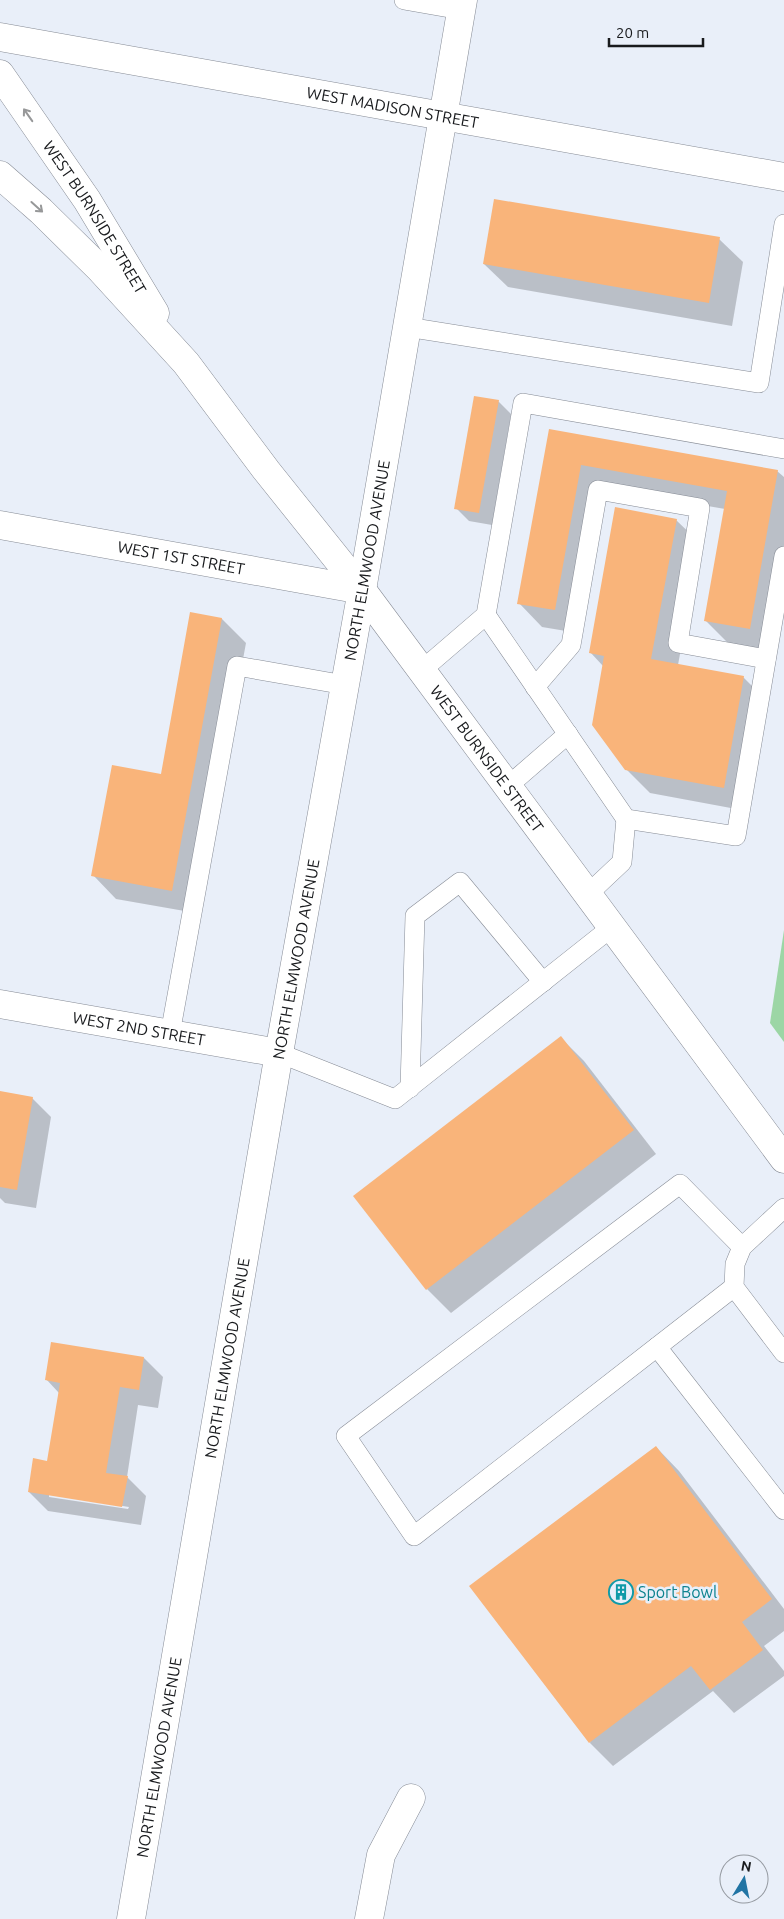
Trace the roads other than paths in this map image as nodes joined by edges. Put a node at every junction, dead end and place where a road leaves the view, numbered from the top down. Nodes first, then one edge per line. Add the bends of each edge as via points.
1 (404, 0) edge
2 (462, 5) edge
3 (0, 37) edge
4 (0, 74) edge
5 (443, 116) junction
6 (0, 175) edge
7 (784, 177) edge
8 (784, 224) edge
9 (407, 327) junction
10 (186, 363) junction
11 (784, 449) edge
12 (0, 525) edge
13 (784, 556) edge
14 (362, 590) junction
15 (486, 615) junction
16 (766, 659) junction
17 (422, 670) junction
18 (345, 685) junction
19 (535, 687) junction
20 (568, 734) junction
21 (508, 786) junction
22 (626, 819) junction
23 (588, 894) junction
24 (612, 927) junction
25 (543, 982) junction
26 (0, 1004) edge
27 (170, 1034) junction
28 (279, 1053) junction
29 (410, 1088) junction
30 (784, 1159) edge
31 (784, 1208) edge
32 (742, 1247) junction
33 (734, 1287) junction
34 (657, 1347) junction
35 (784, 1353) edge
36 (784, 1510) edge
37 (411, 1798) dead end
38 (131, 1919) edge
39 (368, 1919) edge

1 - 2 lane
2 - 5 street, NORTH ELMWOOD AVENUE
3 - 5 street, WEST MADISON STREET
10 -> 4 street, WEST BURNSIDE STREET via 87,200
5 - 7 street, WEST MADISON STREET
5 - 9 street, NORTH ELMWOOD AVENUE
6 -> 10 street, WEST BURNSIDE STREET via 41,210 100,269
8 - 9 lane via 758,383
9 - 14 street, NORTH ELMWOOD AVENUE
10 - 14 street, WEST BURNSIDE STREET
11 - 15 lane via 523,403
12 - 14 street, WEST 1ST STREET
13 - 16 lane
14 - 17 street, WEST BURNSIDE STREET
14 - 18 street, NORTH ELMWOOD AVENUE
15 - 17 lane
15 - 19 lane
16 - 19 lane via 678,643 700,508 598,490 571,645
16 - 22 lane via 736,836
17 - 21 street, WEST BURNSIDE STREET
18 - 27 lane via 237,666
18 - 28 street, NORTH ELMWOOD AVENUE
19 - 20 lane
20 - 21 lane
20 - 22 lane
21 - 23 street, WEST BURNSIDE STREET
22 - 23 lane via 622,862
23 - 24 street, WEST BURNSIDE STREET
24 - 25 lane
24 - 30 street, WEST BURNSIDE STREET
25 - 29 lane
25 - 29 lane via 460,882 415,916
26 - 27 street, WEST 2ND STREET
27 - 28 street, WEST 2ND STREET
28 - 29 lane via 395,1099
28 - 38 street, NORTH ELMWOOD AVENUE
31 - 32 lane
32 - 33 lane via 735,1264
32 - 34 lane via 680,1184 346,1436 414,1536
33 - 34 lane
33 - 35 lane
34 - 36 lane
37 - 39 street via 380,1855

